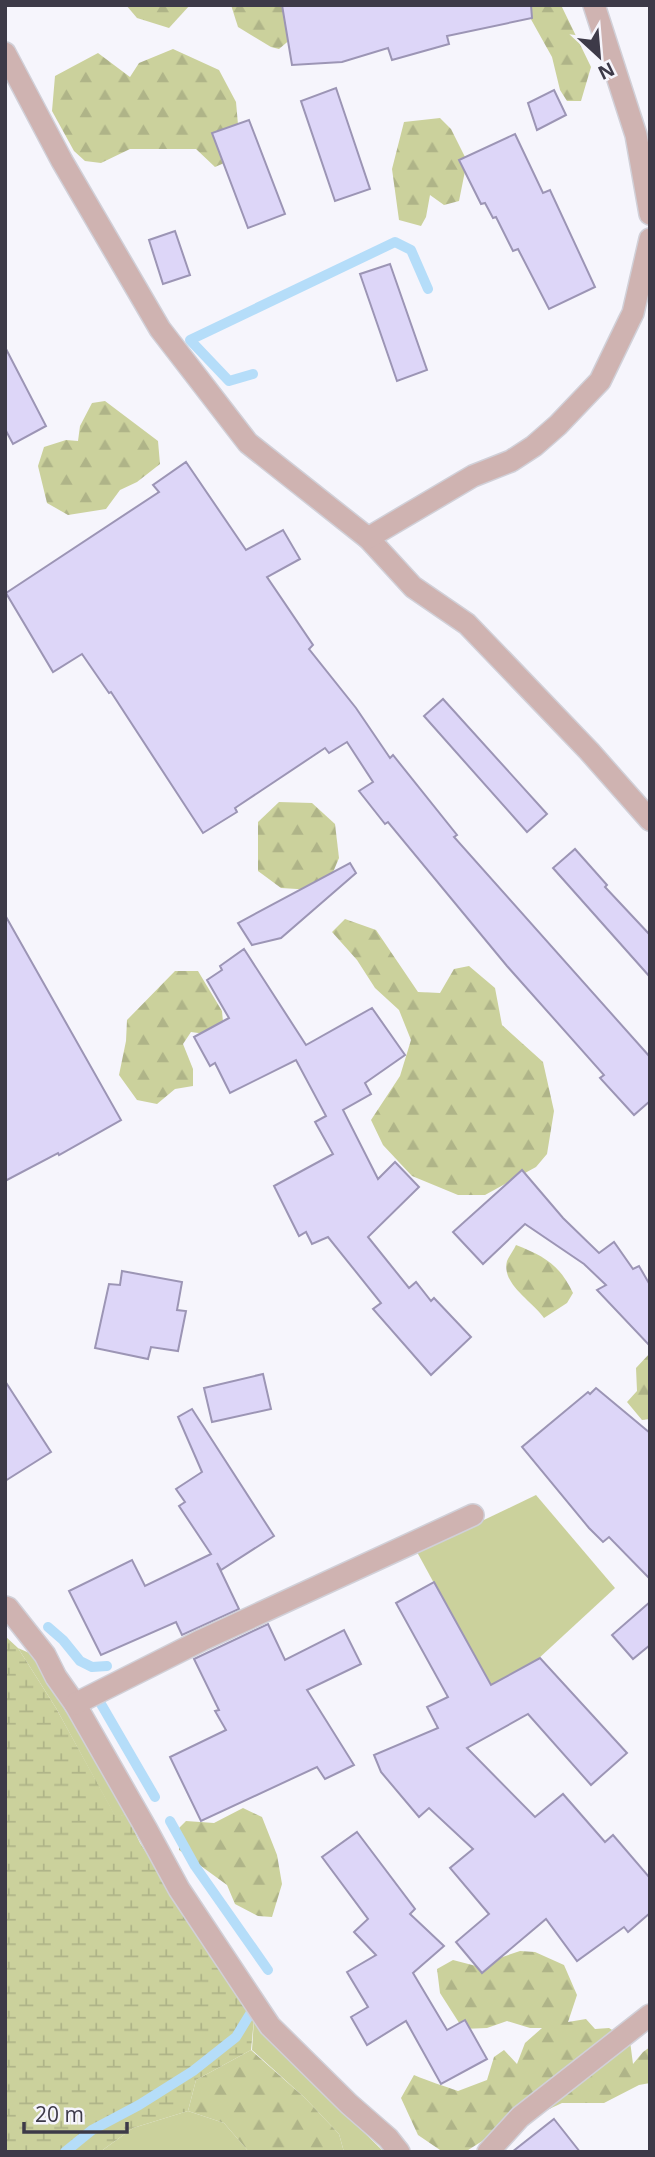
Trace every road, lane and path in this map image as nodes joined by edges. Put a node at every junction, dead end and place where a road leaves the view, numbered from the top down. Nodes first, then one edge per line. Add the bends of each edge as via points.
1 (594, 5) edge
2 (5, 53) edge
3 (650, 214) edge
4 (650, 239) edge
5 (368, 538) junction
6 (650, 820) edge
7 (473, 1515) dead end
8 (5, 1607) edge
9 (75, 1704) junction
10 (650, 2015) edge
11 (399, 2152) edge
12 (488, 2152) edge

1 - 3 street via 636,135
2 - 5 street via 160,329 248,443
4 - 5 street via 633,313 600,381 534,446 511,461 473,475
5 - 6 street via 413,587 467,624
7 - 9 street
8 - 9 street via 45,1654
9 - 11 street via 179,1889 270,2026
10 - 12 street via 520,2117

